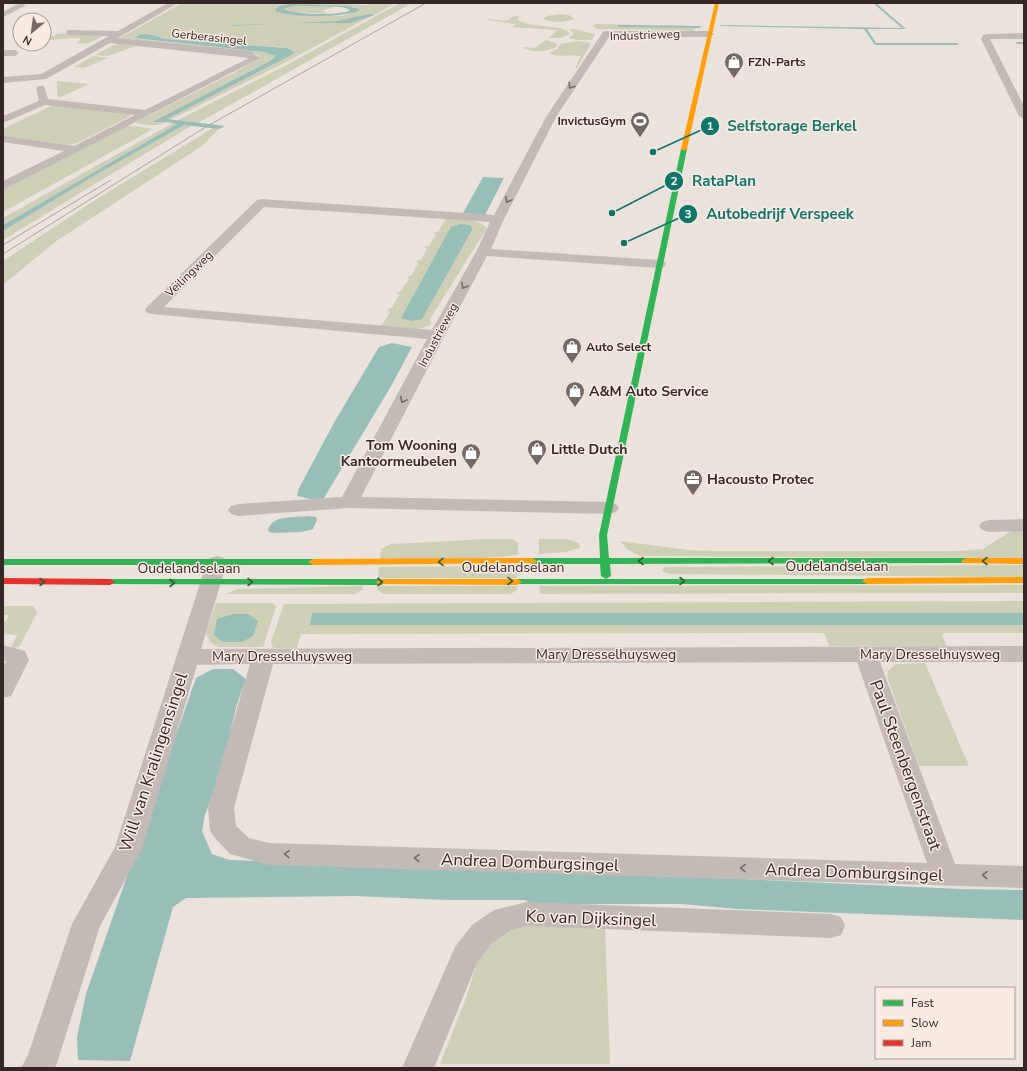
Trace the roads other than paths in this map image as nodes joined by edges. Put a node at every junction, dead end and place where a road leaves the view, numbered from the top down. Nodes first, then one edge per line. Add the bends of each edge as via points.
1 (174, 3) edge
2 (717, 3) edge
3 (21, 6) dead end
4 (3, 15) edge
5 (70, 32) dead end
6 (119, 34) junction
7 (710, 34) junction
8 (1024, 37) edge
9 (108, 40) junction
10 (3, 53) edge
11 (15, 53) dead end
12 (43, 77) junction
13 (3, 80) edge
14 (44, 102) junction
15 (146, 113) junction
16 (1024, 116) edge
17 (3, 120) edge
18 (3, 139) edge
19 (74, 149) junction
20 (3, 186) edge
21 (498, 219) junction
22 (483, 252) junction
23 (659, 264) junction
24 (437, 335) junction
25 (349, 502) junction
26 (609, 508) junction
27 (238, 510) dead end
28 (989, 526) dead end
29 (1024, 526) edge
30 (1024, 561) edge
31 (3, 562) edge
32 (217, 562) junction
33 (605, 562) junction
34 (1024, 580) edge
35 (607, 581) junction
36 (3, 582) edge
37 (210, 582) junction
38 (3, 653) edge
39 (1024, 654) edge
40 (866, 655) junction
41 (264, 656) junction
42 (187, 657) junction
43 (3, 690) edge
44 (945, 874) junction
45 (1024, 877) edge
46 (831, 926) dead end
47 (37, 1068) edge
48 (418, 1068) edge

1 - 6 street
2 - 7 street
3 - 4 street
5 - 6 street
6 - 9 street
7 -> 21 street, Industrieweg via 606,34 551,116
7 - 23 street
8 - 16 street via 986,37 985,41
9 - 12 street
9 - 15 street, Gerberasingel via 254,56 255,58 250,61
10 - 11 street
12 - 13 street
12 - 14 street via 39,82
14 - 15 street
14 - 17 street
15 - 19 street, Gerberasingel
18 - 19 street
19 - 20 street, Gerberasingel
21 - 22 street, Industrieweg
21 - 24 street, Veilingweg via 261,203 152,310
22 - 23 street
22 -> 24 street, Industrieweg
23 - 26 street
24 -> 25 street, Industrieweg
25 - 26 street
25 - 27 street
26 - 33 street via 603,535
28 - 29 street
30 -> 33 street, Oudelandselaan
31 - 32 street, Oudelandselaan
33 -> 32 street, Oudelandselaan
32 - 37 street, Will van Kralingensingel
33 - 35 street
35 -> 34 street, Oudelandselaan
37 -> 35 street, Oudelandselaan
36 -> 37 street, Oudelandselaan
37 - 42 street, Will van Kralingensingel
38 - 43 street via 17,656 18,660
39 - 40 street, Mary Dresselhuysweg
40 - 41 street, Mary Dresselhuysweg
40 - 44 street, Paul Steenbergenstraat
41 - 42 street, Mary Dresselhuysweg
44 -> 41 street, Andrea Domburgsingel via 269,854 240,846 223,830 221,808
42 - 47 street, Will van Kralingensingel via 128,849 86,924 41,1063
45 -> 44 street, Andrea Domburgsingel
46 - 48 street, Ko van Dijksingel via 527,914 504,919 482,934 465,956

